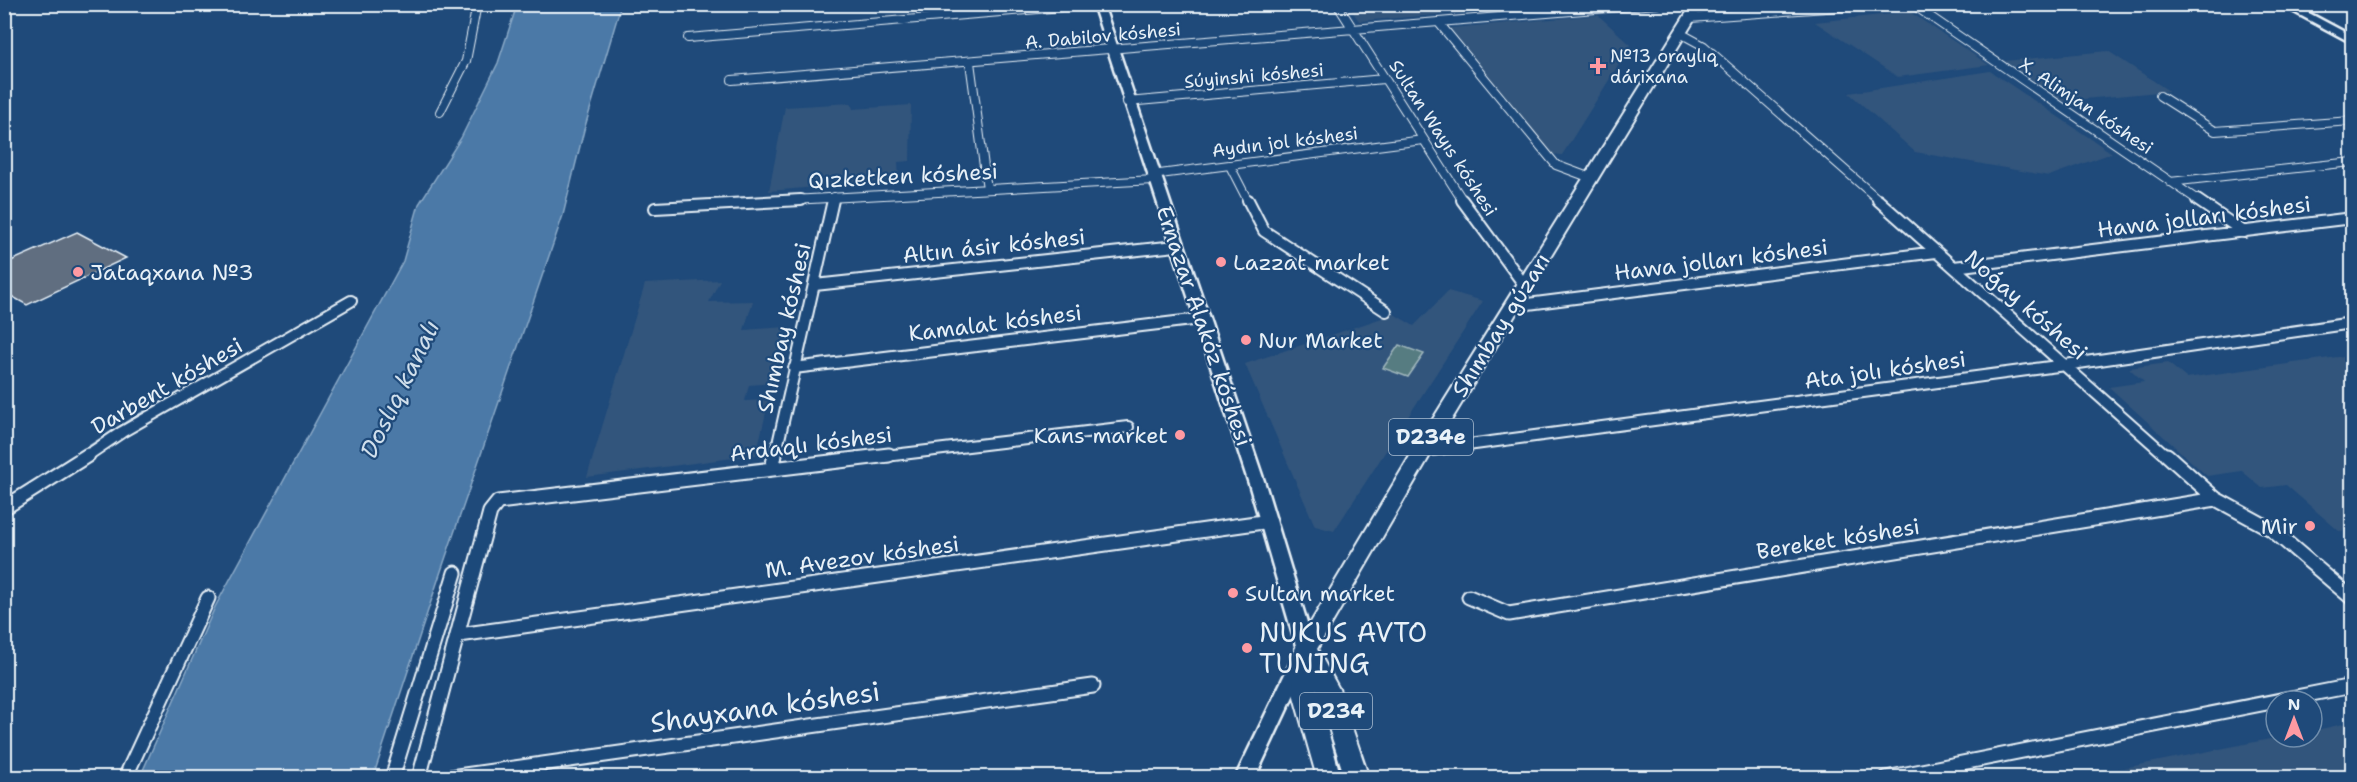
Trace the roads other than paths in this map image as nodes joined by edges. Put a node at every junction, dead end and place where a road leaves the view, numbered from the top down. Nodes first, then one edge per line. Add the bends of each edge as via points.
1 (477, 4) edge
2 (1098, 4) edge
3 (1337, 4) edge
4 (1657, 4) edge
5 (1698, 4) edge
6 (1882, 4) edge
7 (1912, 4) edge
8 (2346, 4) edge
9 (2289, 7) edge
10 (1690, 18) junction
11 (1439, 23) junction
12 (1353, 29) junction
13 (1680, 33) junction
14 (688, 38) dead end
15 (2352, 40) edge
16 (1112, 50) junction
17 (970, 62) junction
18 (732, 80) dead end
19 (1384, 80) junction
20 (2160, 96) dead end
21 (1127, 102) junction
22 (440, 112) dead end
23 (2352, 121) edge
24 (1423, 140) junction
25 (2352, 162) edge
26 (1230, 166) junction
27 (1153, 177) junction
28 (1591, 178) junction
29 (2170, 182) junction
30 (987, 189) junction
31 (834, 197) junction
32 (655, 208) dead end
33 (2352, 218) edge
34 (2244, 232) junction
35 (1176, 246) junction
36 (1936, 252) junction
37 (1954, 267) junction
38 (815, 285) junction
39 (1525, 286) junction
40 (351, 301) dead end
41 (1512, 306) junction
42 (1386, 311) dead end
43 (1200, 319) junction
44 (2352, 323) edge
45 (2065, 365) junction
46 (794, 368) junction
47 (1128, 427) dead end
48 (1423, 451) junction
49 (772, 468) junction
50 (2216, 499) junction
51 (4, 508) edge
52 (1270, 521) junction
53 (454, 573) dead end
54 (1469, 597) dead end
55 (208, 598) dead end
56 (2352, 598) edge
57 (459, 635) junction
58 (1306, 649) junction
59 (1093, 686) dead end
60 (2352, 686) edge
61 (124, 777) edge
62 (392, 777) edge
63 (419, 777) edge
64 (443, 777) edge
65 (1245, 777) edge
66 (1329, 777) edge
67 (1357, 777) edge
68 (1886, 777) edge

1 - 22 street via 472,46 463,72
2 - 14 street
2 - 16 main road, Ernazar Alakóz kóshesi / D234
3 - 12 street, Sultan Wayıs kóshesi
4 - 11 street, A. Dabilov kóshesi
5 - 10 main road, Shımbay gúzarı / D234e
6 - 10 street
7 - 29 street, X. Alimjan kóshesi
8 - 9 street
9 - 15 main road
10 - 13 main road, Shımbay gúzarı / D234e
11 - 12 street, A. Dabilov kóshesi
11 - 28 street via 1556,165
12 - 16 street, A. Dabilov kóshesi
12 - 19 street, Sultan Wayıs kóshesi
13 - 28 main road, Shımbay gúzarı / D234e
13 - 36 street, Noǵay kóshesi via 1704,46
16 - 17 street, A. Dabilov kóshesi
16 - 21 main road, Ernazar Alakóz kóshesi / D234
17 - 18 street, A. Dabilov kóshesi
17 - 30 street
19 - 21 street, Súyinshi kóshesi
19 - 24 street, Sultan Wayıs kóshesi
20 - 23 street via 2215,131
21 - 27 main road, Ernazar Alakóz kóshesi / D234
24 - 26 street, Aydın jol kóshesi
24 - 39 street, Sultan Wayıs kóshesi
25 - 29 street
26 - 27 street, Aydın jol kóshesi
26 - 42 street via 1264,231
27 - 30 street, Qızketken kóshesi
27 - 35 main road, Ernazar Alakóz kóshesi / D234
28 - 39 main road, Shımbay gúzarı / D234e
29 - 34 street, X. Alimjan kóshesi
30 - 31 street, Qızketken kóshesi
31 - 32 street, Qızketken kóshesi
31 - 38 street, Shımbay kóshesi
33 - 34 street, Hawa jolları kóshesi
34 - 37 street, Hawa jolları kóshesi
35 - 38 street, Altın ásir kóshesi
35 - 43 main road, Ernazar Alakóz kóshesi / D234
36 - 37 street, Noǵay kóshesi
36 - 41 street, Hawa jolları kóshesi
37 - 45 street, Noǵay kóshesi
38 - 46 street, Shımbay kóshesi
39 - 41 main road, Shımbay gúzarı / D234e
40 - 51 street, Darbent kóshesi via 122,432
41 - 48 main road, Shımbay gúzarı / D234e
43 - 46 street, Kamalat kóshesi
43 - 52 main road, Ernazar Alakóz kóshesi / D234
44 - 45 street, Ata jolı kóshesi
45 - 48 street, Ata jolı kóshesi
45 - 50 street, Noǵay kóshesi
46 - 49 street, Shımbay kóshesi
47 - 49 street, Ardaqlı kóshesi
48 - 58 main road, Shımbay gúzarı / D234e
49 - 57 street, Ardaqlı kóshesi via 498,502 490,512
50 - 54 street, Bereket kóshesi via 1509,614
50 - 56 street, Noǵay kóshesi via 2271,529
52 - 57 street, M. Avezov kóshesi
52 - 58 main road, Ernazar Alakóz kóshesi / D234
53 - 62 street
55 - 61 street
57 - 63 street
58 - 65 main road, Shımbay gúzarı / D234e
58 - 66 main road, Ernazar Alakóz kóshesi / D234 via 1304,693
58 - 67 main road, Ernazar Alakóz kóshesi / D234 via 1328,689
59 - 64 street, Shayxana kóshesi
60 - 68 street

